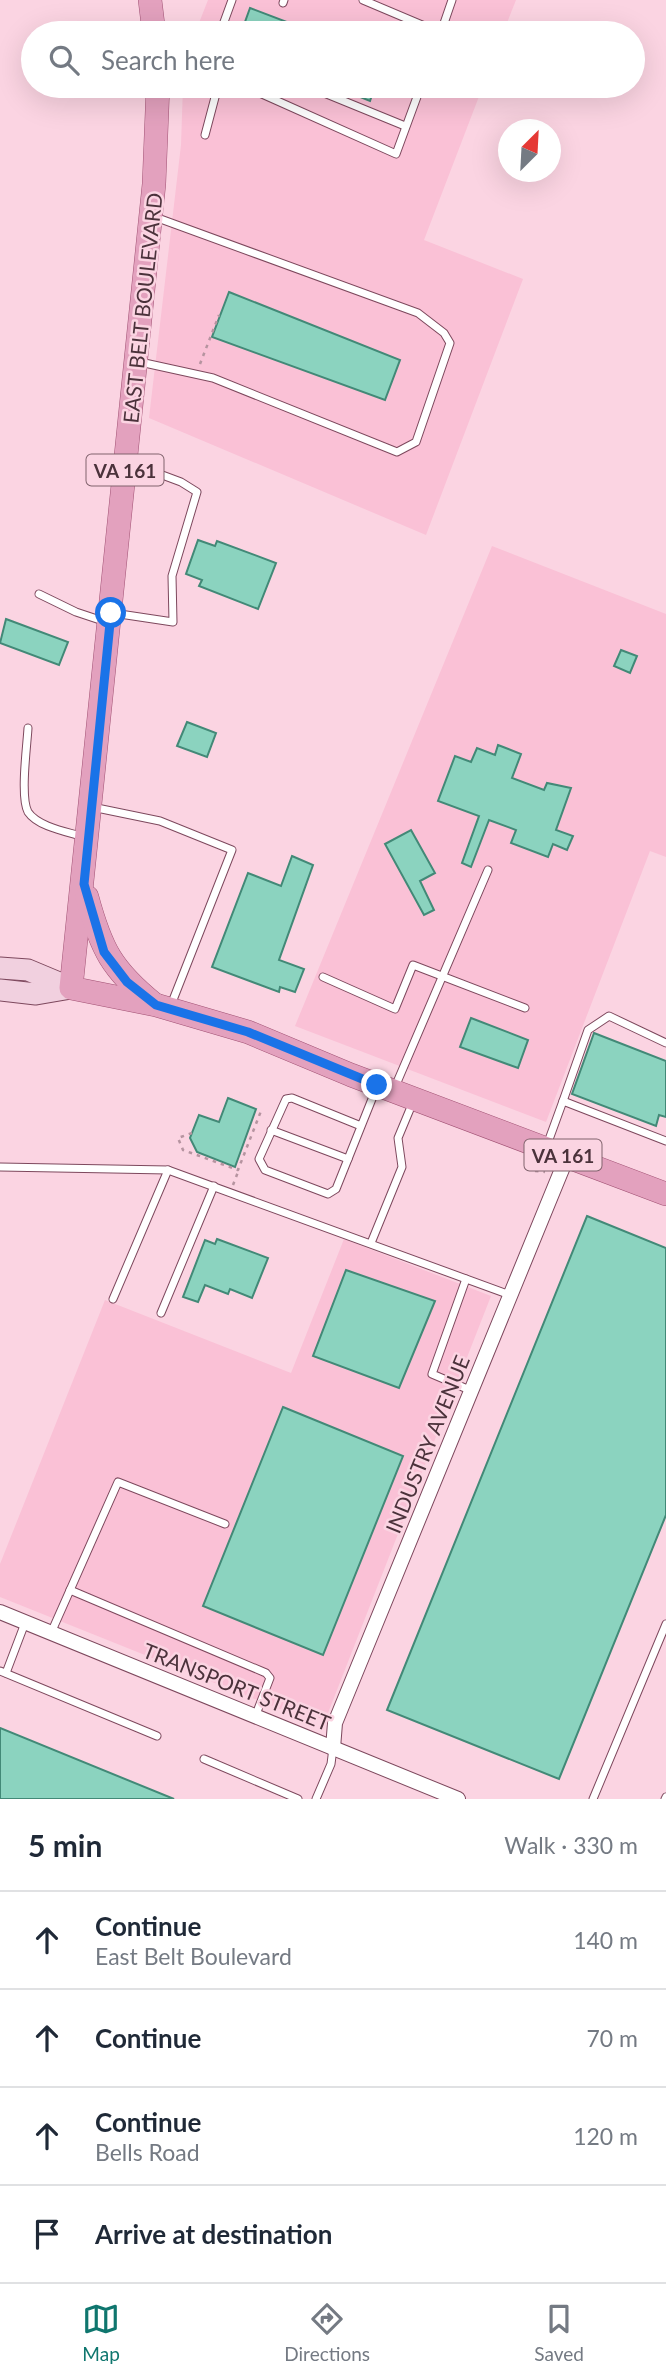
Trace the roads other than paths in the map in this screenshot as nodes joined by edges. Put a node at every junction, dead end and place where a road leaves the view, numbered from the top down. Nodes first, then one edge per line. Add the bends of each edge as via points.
1 (150, 0) edge
2 (232, 0) edge
3 (363, 0) edge
4 (452, 0) edge
5 (153, 21) edge
6 (224, 21) edge
7 (413, 21) edge
8 (445, 21) edge
9 (157, 98) edge
10 (215, 98) edge
11 (275, 98) edge
12 (336, 98) edge
13 (416, 98) edge
14 (405, 126) junction
15 (205, 135) dead end
16 (151, 216) junction
17 (136, 361) junction
18 (126, 461) junction
19 (39, 594) dead end
20 (111, 618) junction
21 (28, 728) dead end
22 (92, 807) junction
23 (89, 839) junction
24 (488, 870) dead end
25 (84, 884) junction
26 (0, 968) edge
27 (444, 976) junction
28 (323, 977) dead end
29 (71, 989) junction
30 (0, 990) edge
31 (163, 1007) junction
32 (525, 1008) dead end
33 (666, 1043) edge
34 (395, 1092) junction
35 (563, 1101) junction
36 (361, 1126) junction
37 (271, 1130) junction
38 (666, 1141) edge
39 (556, 1153) junction
40 (348, 1159) junction
41 (0, 1167) edge
42 (168, 1170) junction
43 (214, 1186) junction
44 (666, 1194) edge
45 (371, 1242) junction
46 (466, 1279) junction
47 (511, 1295) junction
48 (113, 1299) dead end
49 (161, 1312) dead end
50 (472, 1391) junction
51 (225, 1524) dead end
52 (70, 1590) junction
53 (0, 1612) edge
54 (25, 1623) junction
55 (666, 1624) edge
56 (51, 1633) junction
57 (3, 1672) edge
58 (255, 1717) junction
59 (157, 1736) dead end
60 (333, 1748) junction
61 (204, 1759) dead end
62 (298, 1799) edge
63 (316, 1799) edge
64 (458, 1799) edge
65 (593, 1799) edge

1 - 5 main road
2 - 6 lane
3 - 7 lane
4 - 8 lane
9 - 16 main road, EAST BELT BOULEVARD / VA 161
10 - 15 lane
11 - 14 lane via 396,154
12 - 14 lane
13 - 14 lane
16 - 17 main road, EAST BELT BOULEVARD / VA 161
16 - 17 lane via 418,313 450,343 416,442 397,452 214,379
17 - 18 main road, EAST BELT BOULEVARD / VA 161
18 - 20 main road, EAST BELT BOULEVARD / VA 161
18 - 20 lane via 197,492 172,576 173,622
19 - 20 lane via 76,612
20 - 22 main road, EAST BELT BOULEVARD / VA 161
21 - 23 lane via 28,811 39,821
22 - 23 main road, EAST BELT BOULEVARD / VA 161
22 - 31 lane via 160,821 232,850
23 - 25 main road, EAST BELT BOULEVARD / VA 161
24 - 27 lane
25 - 29 main road, EAST BELT BOULEVARD / VA 161
25 - 31 main road, VA 161 via 104,952 127,982
26 - 29 main road via 28,970
27 - 28 lane via 413,965 395,1009
27 - 32 lane
27 - 34 lane
29 - 30 main road via 36,994
29 - 31 main road, VA 161
31 - 34 main road, VA 161 via 248,1032
33 - 35 lane via 610,1016 588,1030
34 - 36 lane
34 - 39 main road, VA 161
34 - 45 lane via 402,1167
35 - 38 lane
35 - 39 lane
36 - 37 lane via 292,1098 282,1105
36 - 40 lane
37 - 40 lane
37 - 40 lane via 259,1159 265,1170 328,1194 336,1189
39 - 44 main road, VA 161
39 - 47 street, INDUSTRY AVENUE
41 - 42 lane
42 - 43 lane
42 - 48 lane
43 - 45 lane
43 - 49 lane
45 - 46 lane
46 - 47 lane
46 - 50 lane via 432,1374
47 - 50 street, INDUSTRY AVENUE
50 - 60 street, INDUSTRY AVENUE via 335,1723
51 - 52 lane via 118,1482
52 - 56 lane
52 - 58 lane via 269,1675
53 - 54 street, TRANSPORT STREET
54 - 56 street, TRANSPORT STREET
54 - 57 lane
55 - 65 lane
56 - 58 street, TRANSPORT STREET
57 - 59 lane
58 - 60 street, TRANSPORT STREET
60 - 63 lane
60 - 64 street, TRANSPORT STREET
61 - 62 lane

